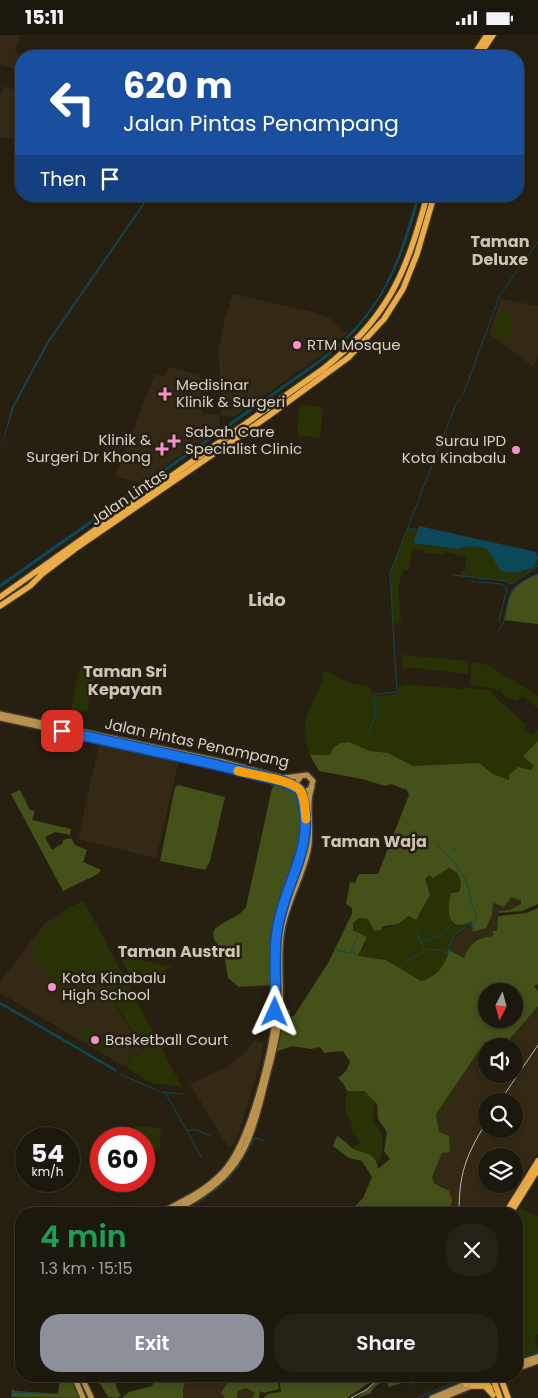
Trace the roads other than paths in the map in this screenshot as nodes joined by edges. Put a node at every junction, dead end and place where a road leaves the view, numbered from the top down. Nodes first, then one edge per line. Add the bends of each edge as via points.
1 (487, 35) edge
2 (493, 35) edge
3 (477, 50) edge
4 (483, 50) edge
5 (426, 202) edge
6 (432, 202) edge
7 (422, 240) junction
8 (412, 251) junction
9 (300, 393) junction
10 (282, 398) junction
11 (194, 468) junction
12 (180, 469) junction
13 (66, 550) junction
14 (42, 574) junction
15 (0, 592) edge
16 (0, 597) edge
17 (0, 602) edge
18 (0, 607) edge
19 (0, 714) edge
20 (0, 718) edge
21 (213, 762) junction
22 (301, 776) junction
23 (312, 787) junction
24 (299, 789) junction
25 (277, 1039) junction
26 (270, 1045) junction
27 (538, 1161) edge
28 (538, 1169) edge
29 (171, 1207) edge
30 (181, 1207) edge
31 (509, 1207) edge
32 (514, 1207) edge
33 (538, 1357) edge
34 (538, 1361) edge
35 (523, 1362) edge
36 (523, 1366) edge
37 (77, 1382) edge
38 (84, 1382) edge
39 (468, 1382) edge
40 (472, 1382) edge
41 (479, 1382) edge
42 (489, 1382) edge
43 (490, 1382) edge
44 (500, 1382) edge
45 (505, 1382) edge
46 (466, 1384) junction
47 (472, 1386) junction
48 (493, 1396) edge
49 (91, 1397) edge
50 (507, 1397) edge
51 (84, 1398) edge
52 (432, 1398) edge
53 (442, 1398) edge
54 (500, 1398) edge

1 - 3 highway
2 - 4 highway
5 - 8 highway, Jalan Lintas
6 - 7 highway, Jalan Lintas
7 - 8 highway
7 - 9 highway, Jalan Lintas via 403,289 376,328 349,357
8 - 10 highway, Jalan Lintas via 393,294 368,328 336,359
9 - 10 highway via 284,401
9 - 11 highway, Jalan Lintas
10 - 12 highway, Jalan Lintas
11 - 12 highway via 190,465
11 - 14 highway, Jalan Lintas
12 - 13 highway, Jalan Lintas
13 - 15 highway, Jalan Lintas
13 - 16 highway, Jalan Lintas
14 - 17 highway, Jalan Lintas
14 - 18 highway, Jalan Lintas
19 - 21 main road, Jalan Pintas Penampang
20 - 21 main road, Jalan Pintas Penampang
21 - 22 main road, Jalan Pintas Penampang via 283,778
21 - 24 main road, Jalan Pintas Penampang
22 - 23 main road via 310,776 314,782
22 - 24 main road via 297,782
23 - 24 main road via 307,791
23 - 25 main road via 308,850 282,930
24 - 26 main road via 306,817 305,842 277,930 275,1012
25 - 26 main road
25 - 30 main road via 256,1118 243,1152 217,1185
26 - 29 main road via 249,1127 233,1160 203,1189
27 - 31 highway
28 - 32 highway
33 - 35 main road
34 - 36 main road
37 - 51 main road
38 - 49 main road
39 - 46 highway
40 - 46 main road
41 - 47 main road
42 - 48 highway
43 - 54 highway, bridge
44 - 50 highway
45 - 50 highway
46 - 52 main road
47 - 48 highway via 485,1386
47 - 53 main road

